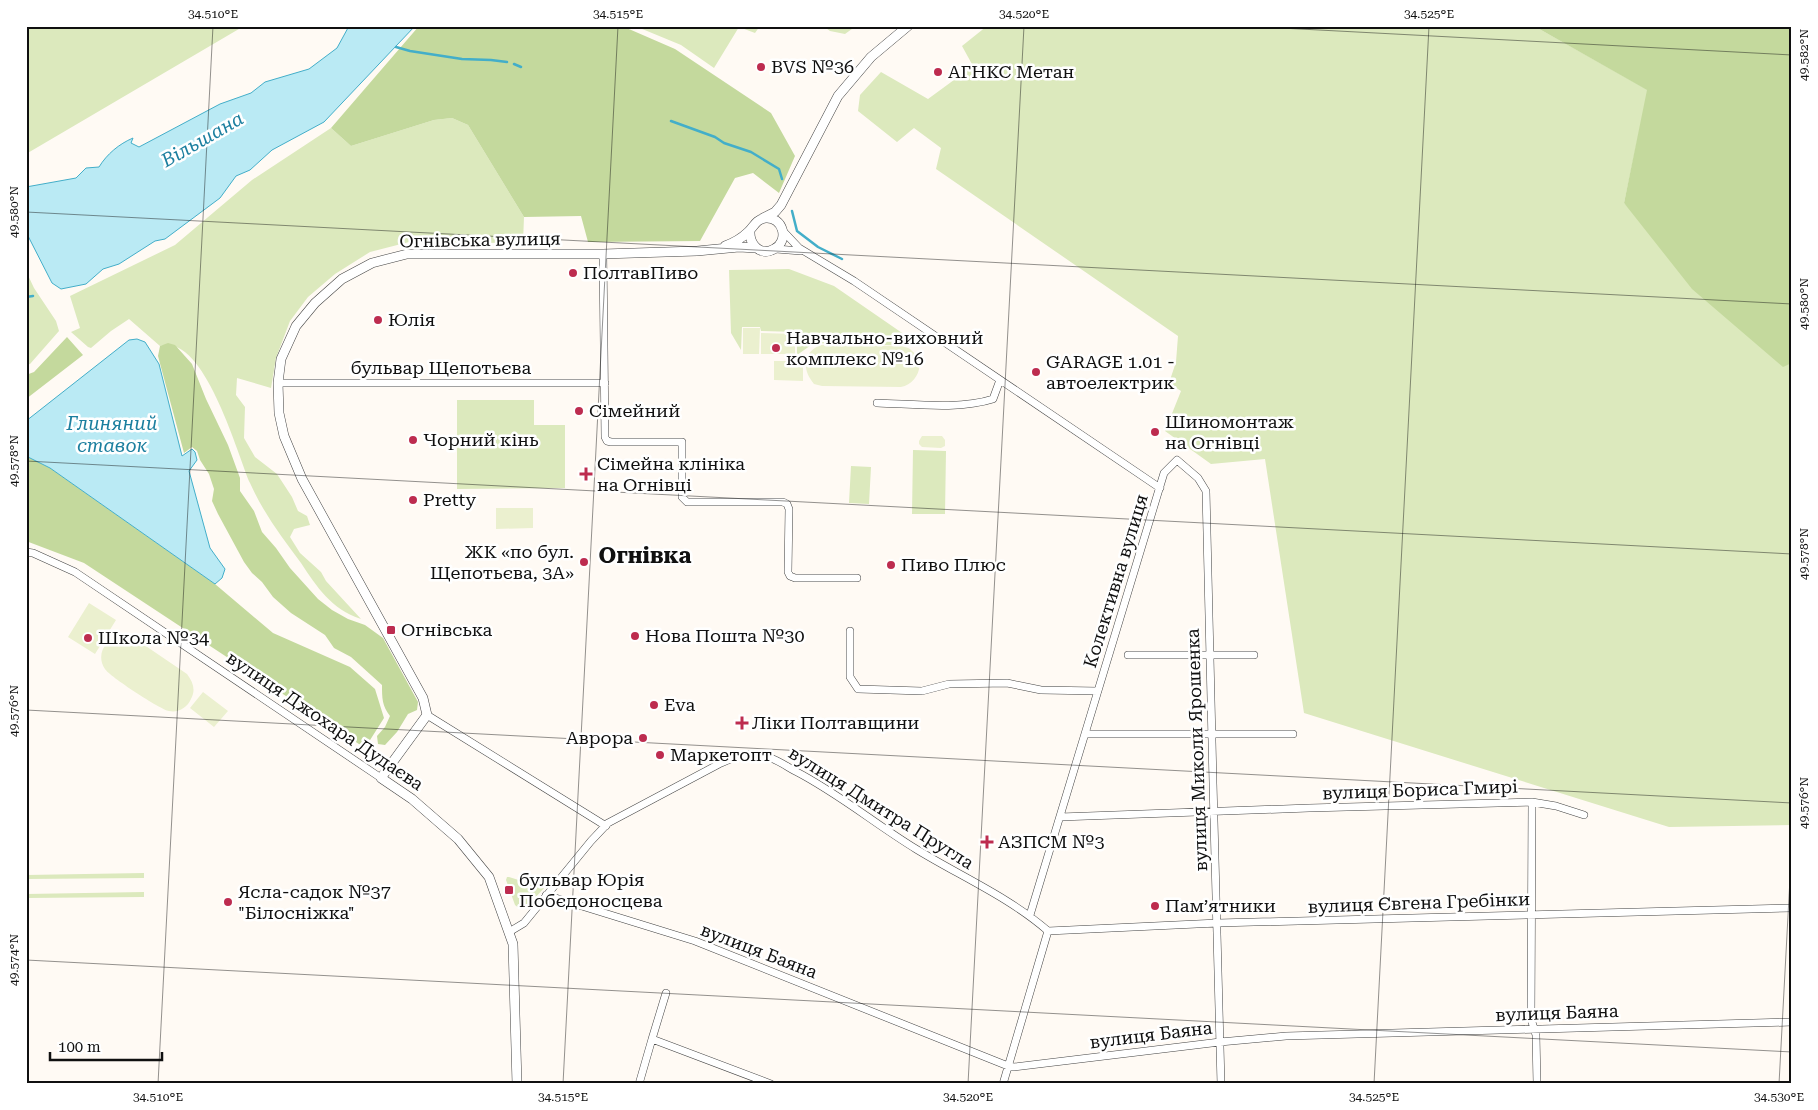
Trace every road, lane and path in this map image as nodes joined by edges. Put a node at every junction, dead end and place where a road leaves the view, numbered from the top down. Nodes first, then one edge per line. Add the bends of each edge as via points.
1 (908, 26) edge
2 (781, 205) junction
3 (763, 218) junction
4 (782, 228) junction
5 (750, 230) junction
6 (756, 248) junction
7 (776, 248) junction
8 (697, 251) junction
9 (808, 253) junction
10 (603, 254) junction
11 (1000, 380) junction
12 (278, 383) junction
13 (604, 383) junction
14 (877, 403) dead end
15 (1160, 488) junction
16 (26, 552) edge
17 (856, 578) dead end
18 (850, 632) dead end
19 (1128, 655) dead end
20 (1209, 655) junction
21 (1254, 655) dead end
22 (1098, 692) junction
23 (427, 715) junction
24 (1085, 734) junction
25 (1211, 734) junction
26 (1293, 734) dead end
27 (381, 778) junction
28 (1532, 802) junction
29 (1214, 811) junction
30 (1584, 815) dead end
31 (1060, 817) junction
32 (606, 826) junction
33 (546, 895) junction
34 (1792, 908) edge
35 (1030, 915) junction
36 (1532, 915) junction
37 (1218, 923) junction
38 (1048, 931) junction
39 (509, 932) junction
40 (666, 993) dead end
41 (1792, 1022) edge
42 (1533, 1028) junction
43 (652, 1039) junction
44 (1220, 1042) junction
45 (1008, 1066) junction
46 (517, 1084) edge
47 (639, 1084) edge
48 (771, 1084) edge
49 (1003, 1084) edge
50 (1221, 1084) edge
51 (1537, 1084) edge

1 - 2 street via 871,57 838,96
2 - 3 street, Огнівська вулиця
2 - 4 street
3 - 4 street via 773,219
3 - 5 street, Огнівська вулиця
4 - 7 street via 783,238
4 - 9 street, Колективна вулиця via 793,244
5 - 6 street via 751,242
5 - 8 street, Огнівська вулиця via 725,246
6 - 7 street, Огнівська вулиця via 765,252
6 - 8 street, Огнівська вулиця
7 - 9 street, Колективна вулиця
8 - 10 street, Огнівська вулиця
9 - 11 street, Колективна вулиця
10 - 12 street, Огнівська вулиця via 407,254 372,263 342,280 315,303 296,326 282,360
10 - 13 street
11 - 14 street via 992,400 981,403
11 - 15 street, Колективна вулиця
12 - 13 street, бульвар Щепотьєва
12 - 23 street, Огнівська вулиця via 284,436 302,479 423,698
13 - 17 street via 607,441 682,442 684,500 783,502 789,509 790,576
15 - 20 street, вулиця Миколи Ярошенка via 1164,473 1177,460 1198,478 1206,491
15 - 22 street, Колективна вулиця
16 - 27 street, вулиця Джохара Дудаєва via 75,572
18 - 22 street via 850,678 858,689 922,691 949,684 1007,683 1041,690
19 - 20 street
20 - 21 street
20 - 25 street, вулиця Миколи Ярошенка
22 - 24 street, Колективна вулиця
23 - 27 street
23 - 32 street
24 - 25 street
24 - 31 street, Колективна вулиця
25 - 26 street
25 - 29 street, вулиця Миколи Ярошенка
27 - 39 street, вулиця Джохара Дудаєва via 412,798 458,839 489,877
28 - 29 street, вулиця Бориса Гмирі
28 - 30 street, вулиця Бориса Гмирі
28 - 36 street, вулиця Бориса Гмирі
29 - 31 street, вулиця Бориса Гмирі
29 - 37 street, вулиця Миколи Ярошенка
31 - 35 street, Колективна вулиця
32 - 33 street, вулиця Дмитра Пругла
32 - 35 street, вулиця Дмитра Пругла via 735,756 758,754 809,778 915,849
33 - 39 street, вулиця Дмитра Пругла via 524,923
33 - 45 street, вулиця Баяна via 695,941
34 - 36 street, вулиця Євгена Гребінки
35 - 38 street, вулиця Дмитра Пругла
36 - 37 street, вулиця Євгена Гребінки
36 - 42 street, вулиця Бориса Гмирі
37 - 38 street, вулиця Євгена Гребінки
37 - 44 street, вулиця Миколи Ярошенка
38 - 45 street
39 - 46 street, вулиця Джохара Дудаєва via 513,944
40 - 43 street
41 - 42 street, вулиця Баяна
42 - 44 street, вулиця Баяна via 1286,1036
42 - 51 street, вулиця Бориса Гмирі
43 - 47 street
43 - 48 street
44 - 45 street, вулиця Баяна
44 - 50 street, вулиця Миколи Ярошенка
45 - 49 street

